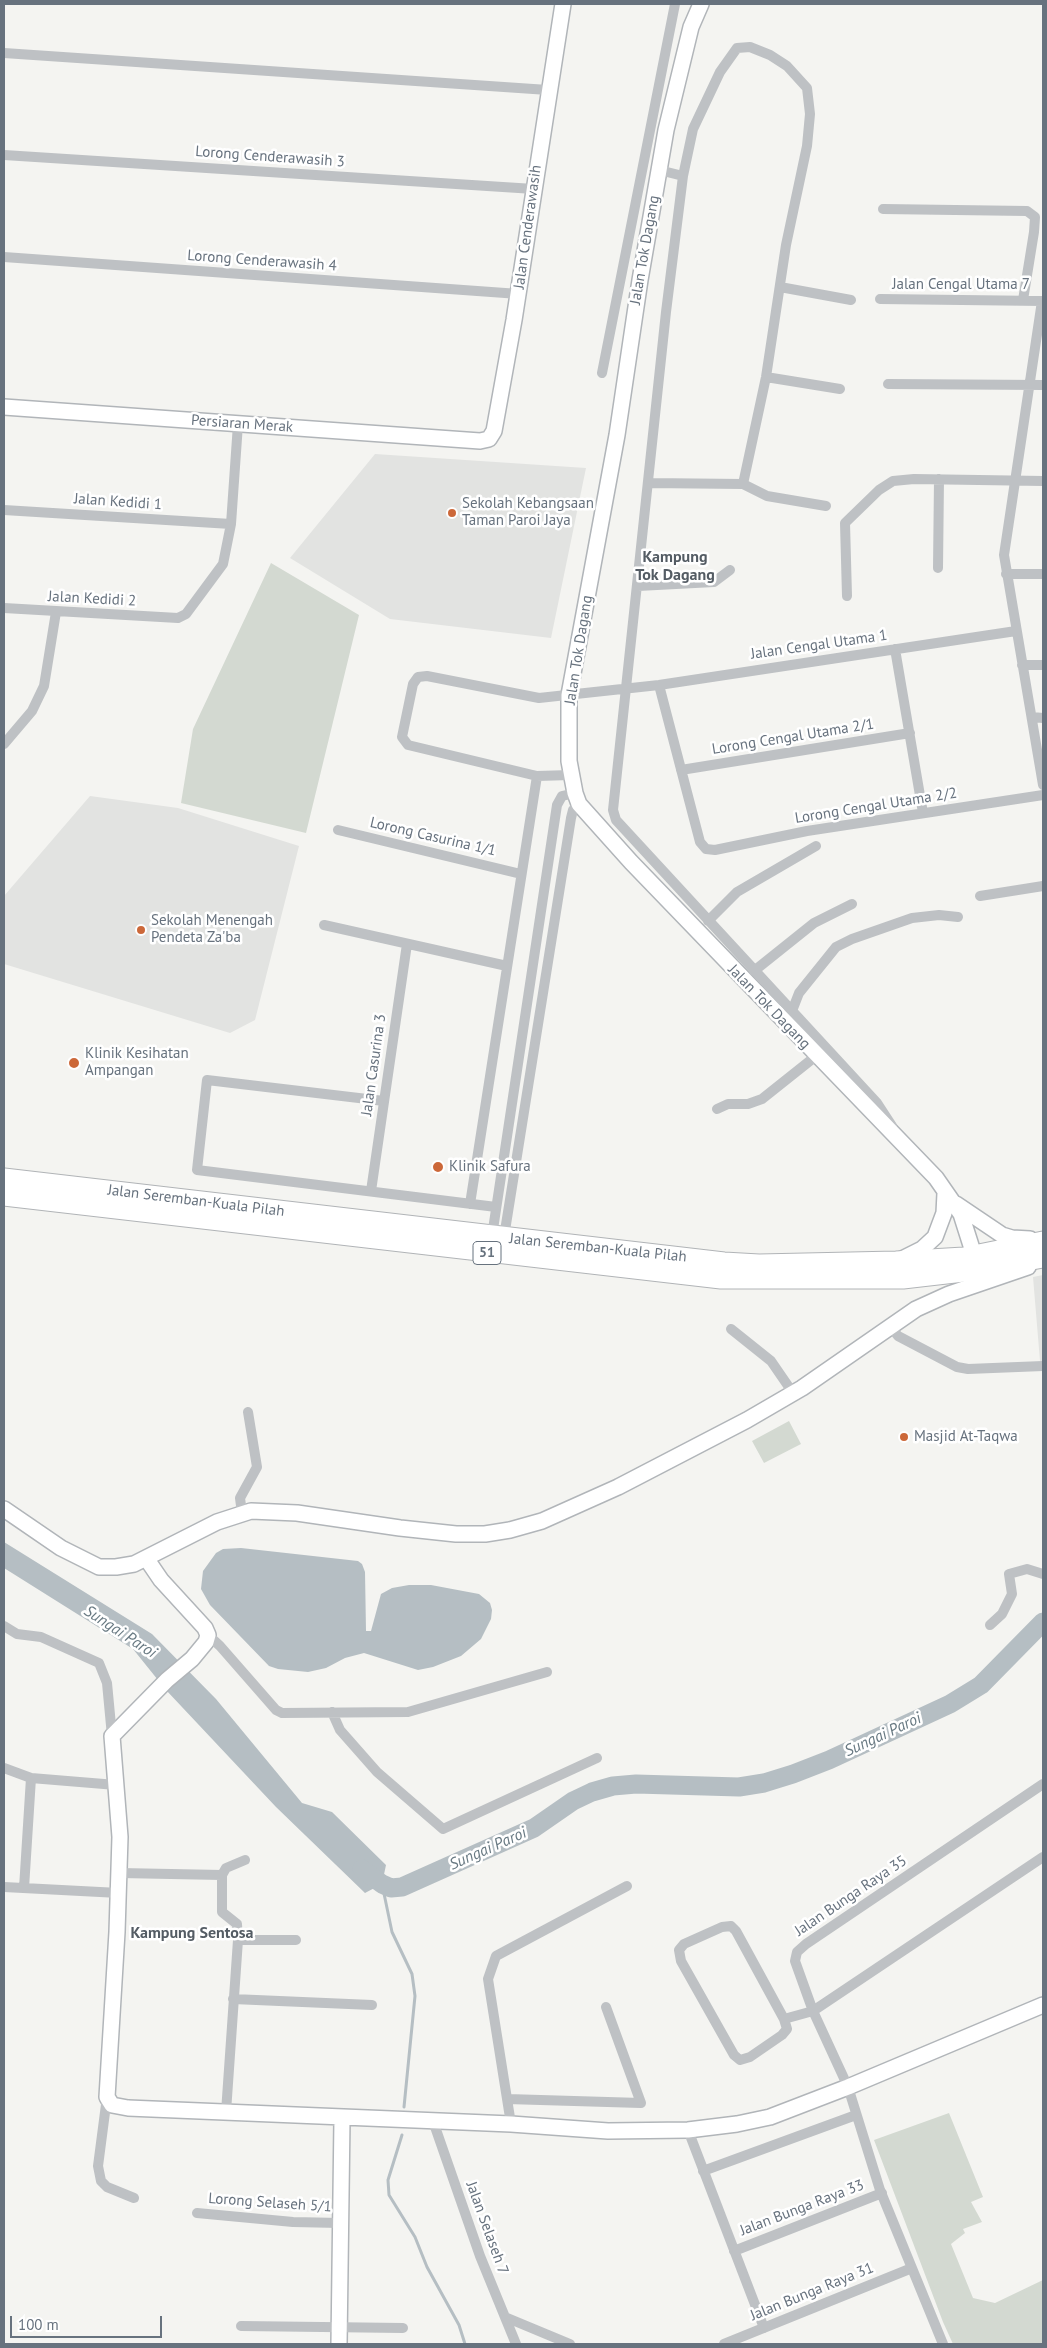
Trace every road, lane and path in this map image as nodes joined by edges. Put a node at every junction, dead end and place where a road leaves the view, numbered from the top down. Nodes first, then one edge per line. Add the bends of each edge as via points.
1 (563, 4) edge
2 (675, 4) edge
3 (693, 4) edge
4 (701, 4) edge
5 (672, 22) junction
6 (693, 23) junction
7 (4, 53) edge
8 (548, 90) junction
9 (4, 155) edge
10 (659, 170) junction
11 (683, 176) junction
12 (534, 189) junction
13 (883, 209) dead end
14 (4, 257) edge
15 (621, 276) junction
16 (640, 280) junction
17 (780, 287) junction
18 (519, 294) junction
19 (880, 299) dead end
20 (852, 300) dead end
21 (1023, 300) junction
22 (1042, 301) edge
23 (602, 372) dead end
24 (766, 377) junction
25 (888, 384) dead end
26 (1029, 385) junction
27 (1043, 385) edge
28 (840, 389) dead end
29 (4, 407) edge
30 (238, 424) junction
31 (480, 441) joint
32 (939, 479) junction
33 (1014, 480) junction
34 (1043, 481) edge
35 (648, 483) junction
36 (743, 484) junction
37 (826, 506) dead end
38 (4, 510) edge
39 (231, 524) junction
40 (938, 568) dead end
41 (730, 570) dead end
42 (1006, 574) junction
43 (1043, 574) edge
44 (638, 586) junction
45 (847, 596) dead end
46 (4, 608) edge
47 (56, 612) junction
48 (1016, 631) junction
49 (895, 649) junction
50 (1022, 664) junction
51 (1043, 665) edge
52 (659, 685) junction
53 (625, 688) junction
54 (570, 695) junction
55 (1032, 717) junction
56 (1043, 718) edge
57 (910, 733) junction
58 (4, 744) edge
59 (1041, 762) edge
60 (681, 770) junction
61 (571, 774) junction
62 (536, 776) junction
63 (1043, 785) edge
64 (1043, 795) edge
65 (577, 798) junction
66 (923, 813) junction
67 (338, 830) dead end
68 (816, 846) dead end
69 (521, 874) junction
70 (1043, 886) edge
71 (980, 896) dead end
72 (852, 904) dead end
73 (958, 917) dead end
74 (708, 921) junction
75 (324, 925) dead end
76 (407, 944) junction
77 (507, 966) junction
78 (754, 971) junction
79 (792, 1011) junction
80 (816, 1056) junction
81 (384, 1101) junction
82 (717, 1109) dead end
83 (895, 1136) junction
84 (4, 1178) edge
85 (371, 1191) junction
86 (4, 1196) edge
87 (948, 1197) junction
88 (470, 1204) junction
89 (496, 1207) junction
90 (498, 1236) junction
91 (1043, 1239) edge
92 (1043, 1258) edge
93 (970, 1261) junction
94 (896, 1262) junction
95 (1043, 1262) edge
96 (891, 1328) junction
97 (731, 1329) dead end
98 (1043, 1366) edge
99 (793, 1394) junction
100 (248, 1412) dead end
101 (4, 1509) edge
102 (242, 1513) junction
103 (146, 1558) junction
104 (1043, 1574) edge
105 (990, 1624) dead end
106 (4, 1626) edge
107 (208, 1635) junction
108 (547, 1672) dead end
109 (332, 1712) junction
110 (112, 1736) junction
111 (597, 1758) dead end
112 (4, 1768) edge
113 (30, 1778) junction
114 (1043, 1784) edge
115 (116, 1785) junction
116 (1043, 1857) edge
117 (245, 1860) dead end
118 (120, 1874) junction
119 (222, 1875) junction
120 (627, 1886) dead end
121 (4, 1887) edge
122 (24, 1888) junction
123 (119, 1893) junction
124 (238, 1940) junction
125 (296, 1940) dead end
126 (234, 1999) junction
127 (372, 2005) dead end
128 (1043, 2005) edge
129 (606, 2006) dead end
130 (813, 2011) junction
131 (784, 2019) junction
132 (848, 2087) junction
133 (107, 2097) junction
134 (507, 2099) junction
135 (226, 2112) junction
136 (856, 2115) junction
137 (342, 2119) junction
138 (433, 2121) junction
139 (511, 2124) junction
140 (688, 2130) junction
141 (703, 2170) junction
142 (882, 2193) junction
143 (134, 2198) dead end
144 (197, 2213) dead end
145 (340, 2223) junction
146 (734, 2251) junction
147 (912, 2268) junction
148 (505, 2317) junction
149 (241, 2326) dead end
150 (339, 2327) junction
151 (403, 2328) dead end
152 (764, 2328) junction
153 (339, 2344) edge
154 (516, 2344) edge
155 (570, 2344) edge
156 (724, 2344) edge
157 (943, 2344) edge

1 - 8 street, Jalan Cenderawasih
2 - 5 street
3 - 6 street, Jalan Tok Dagang
4 - 6 street, Jalan Tok Dagang
5 - 6 street
5 - 15 street
6 - 10 street, Jalan Tok Dagang
7 - 8 street
8 - 12 street, Jalan Cenderawasih
9 - 12 street, Lorong Cenderawasih 3
10 - 11 street
10 - 16 street, Jalan Tok Dagang
11 - 17 street via 693,129 720,72 737,48 750,47 787,66 807,88 810,114
11 - 35 street
12 - 18 street, Jalan Cenderawasih
13 - 21 street via 1027,211 1035,217
14 - 18 street, Lorong Cenderawasih 4
15 - 16 street
15 - 23 street
16 - 54 street, Jalan Tok Dagang via 617,435
17 - 20 street
17 - 24 street
18 - 31 street, Jalan Cenderawasih via 494,431 489,438
19 - 21 street, Jalan Cengal Utama 7
21 - 22 street, Jalan Cengal Utama 7
22 - 26 street
24 - 28 street
24 - 36 street
25 - 26 street
26 - 27 street
26 - 33 street
29 - 30 street, Persiaran Merak
30 - 31 street, Persiaran Merak
30 - 39 street
32 - 33 street
32 - 40 street
32 - 45 street via 892,481 845,522
33 - 34 street
33 - 42 street via 1004,556
35 - 36 street
35 - 44 street
36 - 37 street via 767,496
38 - 39 street, Jalan Kedidi 1
39 - 47 street, Jalan Kedidi 2 via 223,564 186,614 178,618
41 - 44 street via 714,582
42 - 43 street
42 - 48 street
44 - 53 street
46 - 47 street, Jalan Kedidi 2
47 - 58 street via 44,686 32,711
48 - 49 street, Jalan Cengal Utama 1
48 - 50 street
49 - 52 street, Jalan Cengal Utama 1
49 - 57 street
50 - 51 street
50 - 55 street
52 - 53 street, Jalan Cengal Utama 1
52 - 60 street
53 - 54 street, Jalan Cengal Utama 1
53 - 74 street via 612,795 616,820
54 - 61 street, Jalan Tok Dagang
54 - 62 street, Jalan Cengal Utama 1 via 539,698 427,676 418,677 413,684 402,737 408,745
55 - 56 street
55 - 59 street
57 - 60 street, Lorong Cengal Utama 2/1
57 - 66 street
59 - 63 street
60 - 66 street, Lorong Cengal Utama 2/2 via 700,842 706,849
61 - 62 street, Jalan Cengal Utama 1
61 - 65 street, Jalan Tok Dagang
62 - 69 street
64 - 66 street, Lorong Cengal Utama 2/2
65 - 80 street, Jalan Tok Dagang via 631,862
65 - 89 street via 562,796 557,805
65 - 90 street
67 - 69 street, Lorong Casurina 1/1
68 - 74 street via 737,892
69 - 77 street
70 - 71 street
72 - 78 street via 814,923
73 - 79 street via 912,918 836,947 799,993
74 - 78 street
75 - 76 street
76 - 77 street
76 - 81 street, Jalan Casurina 3
77 - 88 street
78 - 79 street
79 - 83 street via 877,1103 890,1120
80 - 82 street via 762,1100 728,1104
80 - 83 street, Jalan Tok Dagang
81 - 85 street, Jalan Casurina 3
81 - 85 street via 207,1080 197,1170
83 - 87 street, Jalan Tok Dagang via 936,1178
84 - 90 highway, Jalan Seremban-Kuala Pilah / 51
85 - 88 street
86 - 93 highway, Jalan Seremban-Kuala Pilah / 51 via 721,1279 868,1281
87 - 91 street via 1002,1235
87 - 93 street, Jalan Tok Dagang via 952,1217
87 - 94 street via 935,1237 922,1249
88 - 89 street
89 - 90 street
90 - 94 highway, Jalan Seremban-Kuala Pilah / 51 via 724,1262
91 - 93 highway, Jalan Seremban-Kuala Pilah / 51
92 - 93 highway, Jalan Seremban-Kuala Pilah / 51
93 - 94 highway, Jalan Seremban-Kuala Pilah / 51
95 - 96 street via 949,1294 916,1309
96 - 98 street via 898,1336 968,1370
96 - 99 street
97 - 99 street via 771,1361
99 - 102 street via 618,1487 542,1521 510,1530 456,1534 297,1513 264,1510
100 - 102 street via 257,1467 240,1498
101 - 103 street via 61,1548 99,1567 125,1566
102 - 103 street
103 - 107 street
104 - 105 street via 1028,1569 1009,1574 1012,1594 1002,1614
106 - 110 street via 17,1634 41,1637 99,1663 107,1683
107 - 109 street via 276,1710 282,1713
107 - 110 street via 192,1659
108 - 109 street via 408,1712
109 - 111 street via 340,1730 376,1772 443,1829
110 - 115 street
112 - 113 street
113 - 115 street
113 - 122 street
114 - 130 street, Jalan Bunga Raya 35 via 797,1952 797,1972
115 - 118 street
116 - 130 street
117 - 119 street via 226,1868
118 - 119 street
118 - 123 street
119 - 124 street via 222,1912 237,1924
120 - 134 street via 496,1956 488,1979
121 - 122 street
122 - 123 street
123 - 133 street
124 - 125 street
124 - 126 street
126 - 127 street
126 - 135 street
128 - 132 street
129 - 134 street via 641,2103
130 - 131 street
130 - 132 street, Jalan Bunga Raya 35
131 - 131 street via 787,2029 782,2035 750,2057 740,2060 734,2055 679,1950 722,1927 731,1926
132 - 136 street, Jalan Bunga Raya 35
132 - 140 street via 770,2117
133 - 135 street via 112,2105 128,2108
133 - 143 street via 98,2166 101,2181 107,2187
134 - 139 street
135 - 137 street
136 - 141 street
136 - 142 street, Jalan Bunga Raya 35
137 - 138 street
137 - 145 street
138 - 139 street
138 - 148 street, Jalan Selaseh 7
139 - 140 street via 608,2131
140 - 141 street
141 - 146 street
142 - 146 street, Jalan Bunga Raya 33
142 - 147 street, Jalan Bunga Raya 35
144 - 145 street, Lorong Selaseh 5/1
145 - 150 street
146 - 152 street
147 - 152 street, Jalan Bunga Raya 31
147 - 157 street, Jalan Bunga Raya 35
148 - 154 street, Jalan Selaseh 7
148 - 155 street
149 - 150 street
150 - 151 street
150 - 153 street
152 - 156 street, Jalan Bunga Raya 31

